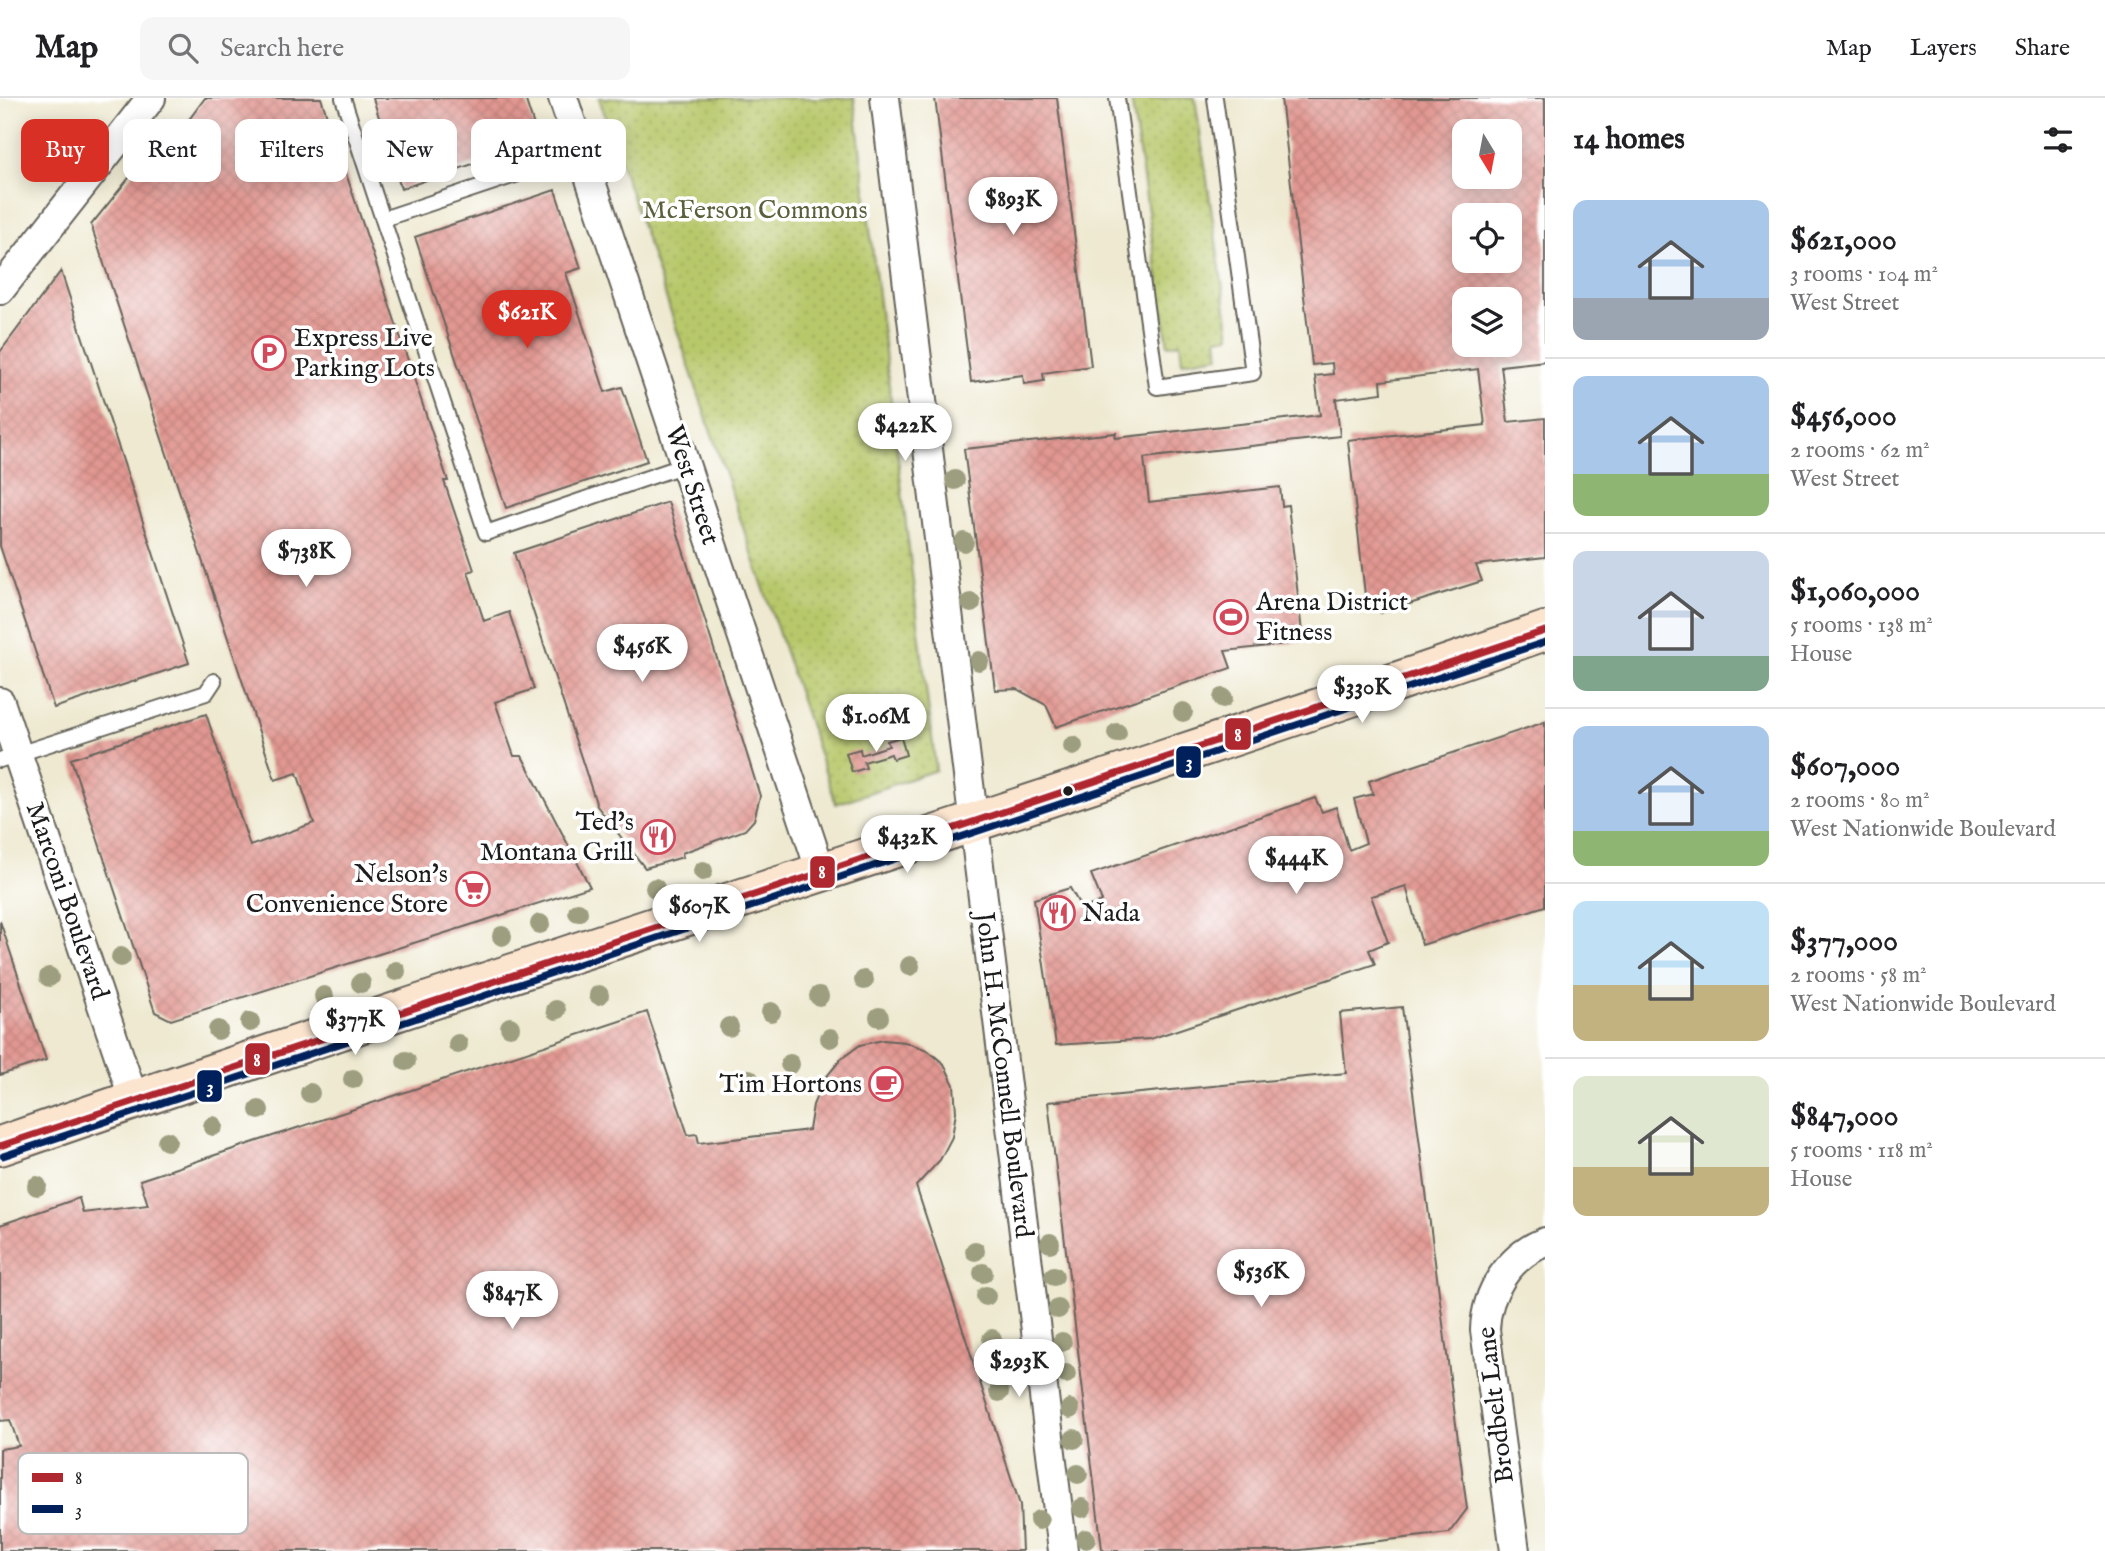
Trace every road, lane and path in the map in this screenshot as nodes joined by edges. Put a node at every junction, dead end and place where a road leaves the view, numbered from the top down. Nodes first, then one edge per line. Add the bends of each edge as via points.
1 (151, 98) edge
2 (343, 98) edge
3 (563, 98) edge
4 (885, 98) edge
5 (1117, 98) edge
6 (1215, 98) edge
7 (570, 119) edge
8 (494, 182) edge
9 (591, 182) edge
10 (383, 219) junction
11 (0, 290) edge
12 (685, 466) junction
13 (1545, 631) edge
14 (214, 681) dead end
15 (0, 702) edge
16 (9, 757) edge
17 (974, 821) junction
18 (821, 872) junction
19 (134, 1100) junction
20 (0, 1146) edge
21 (1545, 1242) edge
22 (1063, 1551) edge
23 (1515, 1551) edge

1 - 11 street
2 - 10 lane
3 - 7 street, West Street
4 - 17 street, John H. McConnell Boulevard
5 - 6 lane via 1157,387 1253,373
8 - 10 lane
9 - 12 street, West Street
10 - 12 lane via 486,533
12 - 18 street, West Street
13 - 17 street
14 - 16 lane via 206,693
15 - 16 street, Marconi Boulevard
16 - 19 street, Marconi Boulevard
17 - 18 street
17 - 22 street, John H. McConnell Boulevard
18 - 19 street
19 - 20 street
21 - 23 street, Brodbelt Lane via 1506,1270 1485,1318

